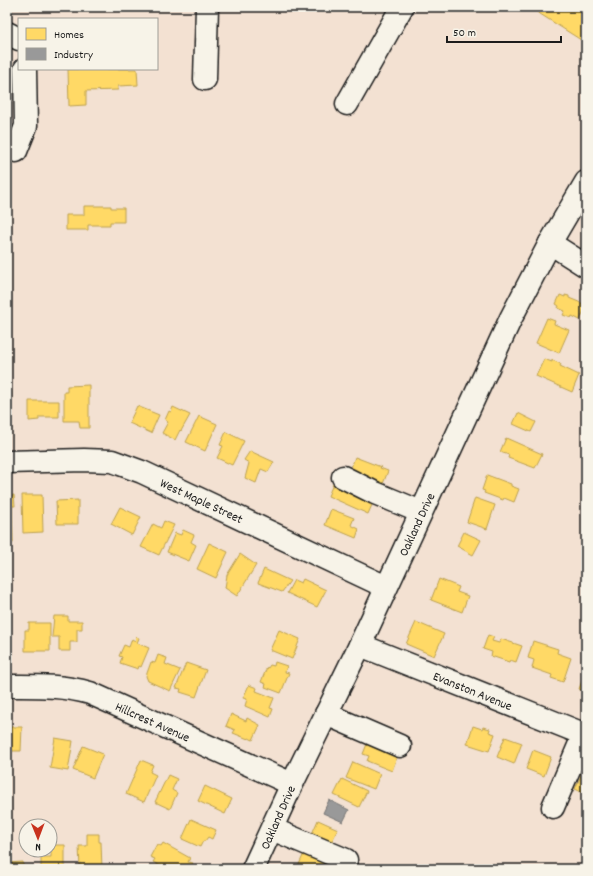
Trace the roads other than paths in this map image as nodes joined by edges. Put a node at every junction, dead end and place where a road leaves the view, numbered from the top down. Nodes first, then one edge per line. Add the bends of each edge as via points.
1 (207, 7) edge
2 (402, 7) edge
3 (7, 33) edge
4 (18, 38) edge
5 (25, 70) edge
6 (205, 79) dead end
7 (347, 104) dead end
8 (14, 151) edge
9 (586, 182) edge
10 (550, 243) junction
11 (586, 266) edge
12 (7, 462) edge
13 (343, 477) dead end
14 (421, 512) junction
15 (386, 587) junction
16 (360, 645) junction
17 (7, 686) edge
18 (326, 714) junction
19 (585, 734) edge
20 (400, 746) dead end
21 (292, 784) junction
22 (553, 808) dead end
23 (272, 829) junction
24 (267, 859) edge
25 (253, 869) edge
26 (344, 869) edge

1 - 6 street
2 - 7 street
3 - 4 street
5 - 8 street via 26,126
9 - 10 street, Oakland Drive
10 - 11 street
10 - 14 street, Oakland Drive via 511,318
12 - 15 street, West Maple Street via 112,461 142,472
13 - 14 street
14 - 15 street, Oakland Drive
15 - 16 street, Oakland Drive
16 - 18 street, Oakland Drive
16 - 19 street, Evanston Avenue
17 - 21 street, Hillcrest Avenue via 51,686 74,688 90,693
18 - 20 street
18 - 21 street, Oakland Drive
19 - 22 street
21 - 23 street, Oakland Drive
23 - 24 street, Oakland Drive
23 - 26 street via 346,860
24 - 25 street, Oakland Drive

